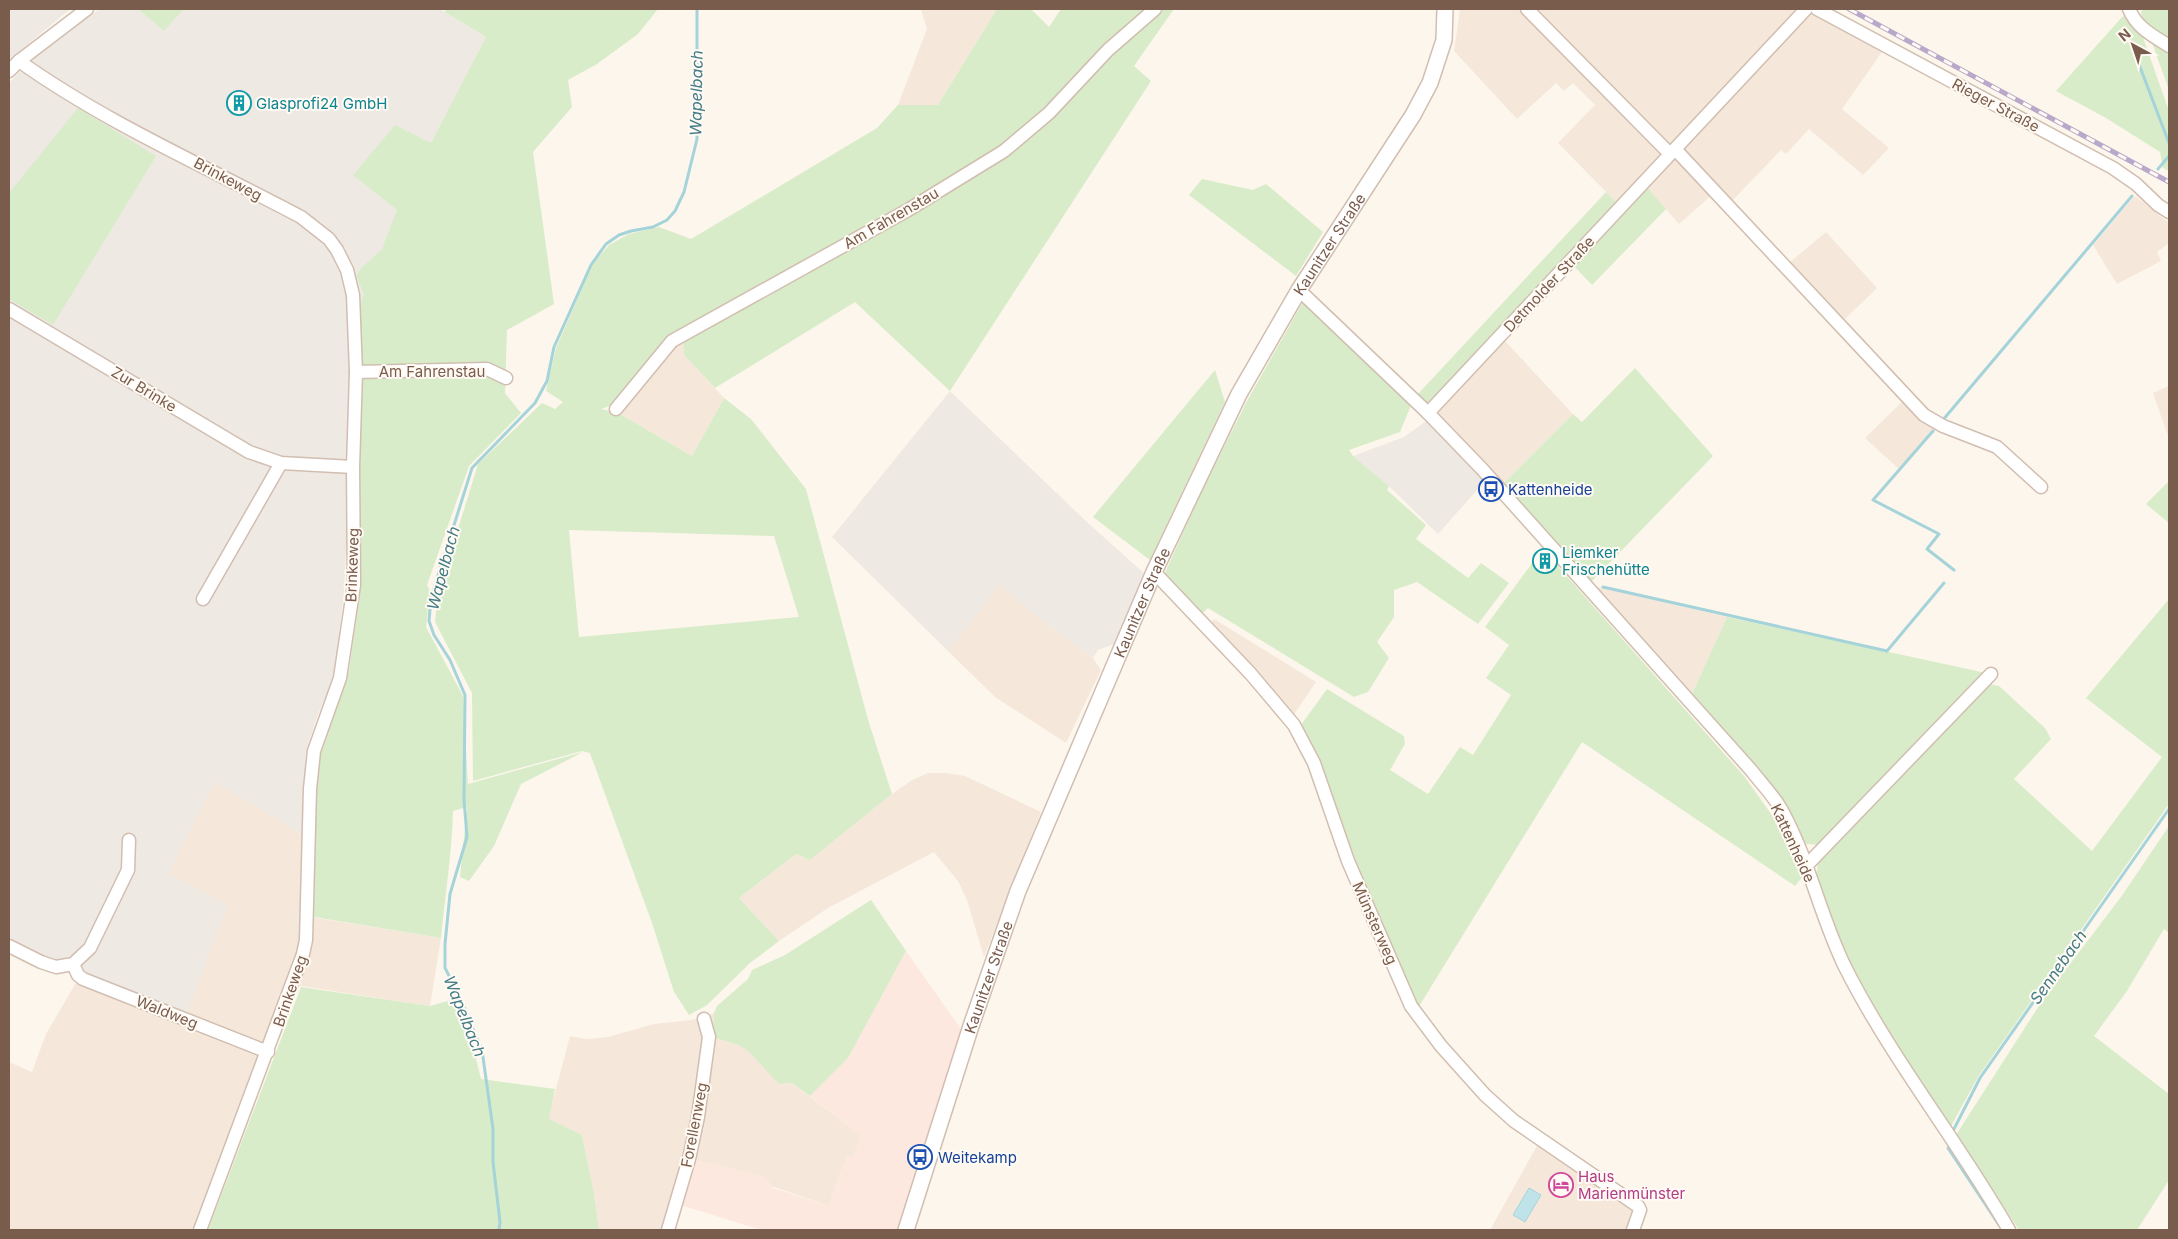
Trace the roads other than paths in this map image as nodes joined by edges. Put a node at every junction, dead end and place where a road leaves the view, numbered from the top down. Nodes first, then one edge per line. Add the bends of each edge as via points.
1 (87, 9) edge
2 (1155, 9) edge
3 (1446, 9) edge
4 (1526, 9) edge
5 (1806, 9) edge
6 (1816, 9) edge
7 (2129, 9) edge
8 (2169, 46) edge
9 (19, 61) junction
10 (9, 71) edge
11 (1672, 151) junction
12 (2169, 212) edge
13 (1299, 290) junction
14 (9, 309) edge
15 (356, 372) junction
16 (506, 378) dead end
17 (616, 409) dead end
18 (1428, 413) junction
19 (281, 463) junction
20 (354, 467) junction
21 (2041, 487) dead end
22 (1154, 572) junction
23 (203, 599) dead end
24 (1991, 674) dead end
25 (130, 840) dead end
26 (1806, 866) junction
27 (9, 946) edge
28 (73, 964) junction
29 (704, 1019) dead end
30 (268, 1052) junction
31 (200, 1230) edge
32 (668, 1230) edge
33 (906, 1230) edge
34 (1632, 1230) edge
35 (2010, 1230) edge

1 - 9 street
2 - 17 street, Am Fahrenstau via 1108,50 1028,133 1004,151 908,210 672,341
3 - 13 street, Kaunitzer Straße via 1444,40 1430,83 1414,115
4 - 11 street
5 - 11 street, Detmolder Straße
6 - 12 street, Rieger Straße via 2113,168
7 - 8 street via 2144,31
9 - 10 street
9 - 15 street, Brinkeweg via 90,107 301,217 319,230 337,250 347,270 353,295
11 - 18 street, Detmolder Straße
11 - 21 street via 1924,415 1997,448
13 - 18 street, Kattenheide
13 - 22 street, Kaunitzer Straße via 1239,394
14 - 19 street, Zur Brinke via 249,452
15 - 16 street, Am Fahrenstau via 487,369
15 - 20 street, Brinkeweg
18 - 26 street, Kattenheide via 1752,770 1781,809
19 - 20 street, Zur Brinke
19 - 23 street
20 - 30 street, Brinkeweg via 354,584 340,678 314,751 306,940
22 - 33 street, Kaunitzer Straße via 1018,890
22 - 34 street, Münsterweg via 1250,673 1294,725 1314,763 1348,861 1411,1006 1441,1046 1485,1095 1514,1121 1638,1206 1640,1210
24 - 26 street
25 - 28 street via 128,870 90,948
26 - 35 street, Kattenheide via 1845,967 1894,1054
27 - 28 street via 41,962 56,966
28 - 30 street, Waldweg via 83,979
29 - 32 street, Forellenweg via 709,1037 698,1117
30 - 31 street, Brinkeweg

